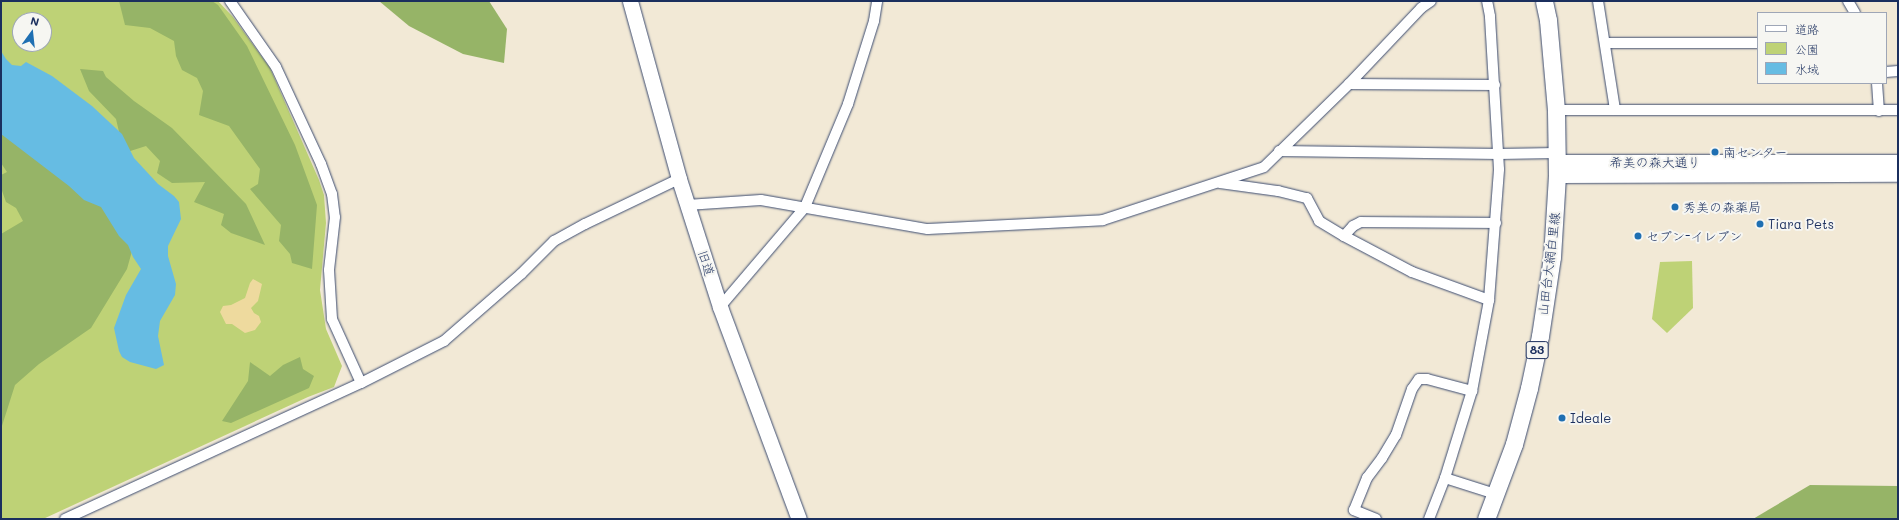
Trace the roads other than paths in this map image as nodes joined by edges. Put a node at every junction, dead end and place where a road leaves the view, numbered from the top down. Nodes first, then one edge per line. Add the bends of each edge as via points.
1 (630, 1) edge
2 (877, 1) edge
3 (1431, 1) edge
4 (1487, 1) edge
5 (1544, 1) edge
6 (1598, 1) edge
7 (1848, 1) edge
8 (233, 2) edge
9 (1854, 12) edge
10 (1606, 43) junction
11 (1757, 43) edge
12 (1898, 71) edge
13 (1887, 72) edge
14 (1349, 84) junction
15 (1877, 84) edge
16 (1495, 85) junction
17 (1556, 110) junction
18 (1615, 110) junction
19 (1898, 110) edge
20 (1879, 111) junction
21 (1279, 151) junction
22 (1499, 154) junction
23 (1898, 162) edge
24 (1557, 163) junction
25 (1803, 168) junction
26 (1252, 171) junction
27 (1898, 174) edge
28 (679, 179) junction
29 (1217, 183) junction
30 (1251, 187) junction
31 (687, 205) junction
32 (805, 207) junction
33 (1496, 223) junction
34 (1344, 236) junction
35 (1488, 300) junction
36 (720, 307) junction
37 (361, 383) junction
38 (1472, 391) junction
39 (1445, 478) junction
40 (1496, 494) junction
41 (65, 519) edge
42 (800, 519) edge
43 (1376, 519) edge
44 (1429, 519) edge
45 (1486, 519) edge

1 - 28 street, 旧道
2 - 32 street via 874,21 848,104
3 - 14 street via 1421,8
4 - 16 street
5 - 17 main road, 山田台大網白里線 / 83
6 - 10 street
7 - 9 street
8 - 37 street via 276,67 321,164 332,194 334,217 329,270 332,319
10 - 11 street
10 - 18 street
12 - 13 street
14 - 16 street
14 - 21 street
15 - 20 street
16 - 22 street
17 - 18 street
17 - 24 main road, 山田台大網白里線 / 83
18 - 20 street
19 - 20 street
21 - 22 street
21 - 26 street via 1264,167
22 - 24 street
22 - 33 street
23 - 25 street, 希美の森大通り
24 - 25 street, 希美の森大通り
24 - 40 main road, 山田台大網白里線 / 83 via 1552,257 1540,336 1514,444
25 - 27 street, 希美の森大通り
26 - 29 street
26 - 30 street via 1247,178
28 - 31 street, 旧道
28 - 37 street via 554,241 521,274 444,341
29 - 30 street
29 - 32 street via 1103,220 1060,223 928,229
30 - 34 street via 1307,198 1319,222
31 - 32 street via 761,200
31 - 36 street, 旧道
32 - 36 street
33 - 34 street via 1361,222
33 - 35 street
34 - 35 street via 1412,272
35 - 38 street
36 - 42 street, 旧道
37 - 41 street
38 - 39 street
38 - 43 street via 1419,379 1412,389 1396,435 1367,478 1354,510
39 - 40 street
39 - 44 street
40 - 45 main road, 山田台大網白里線 / 83

